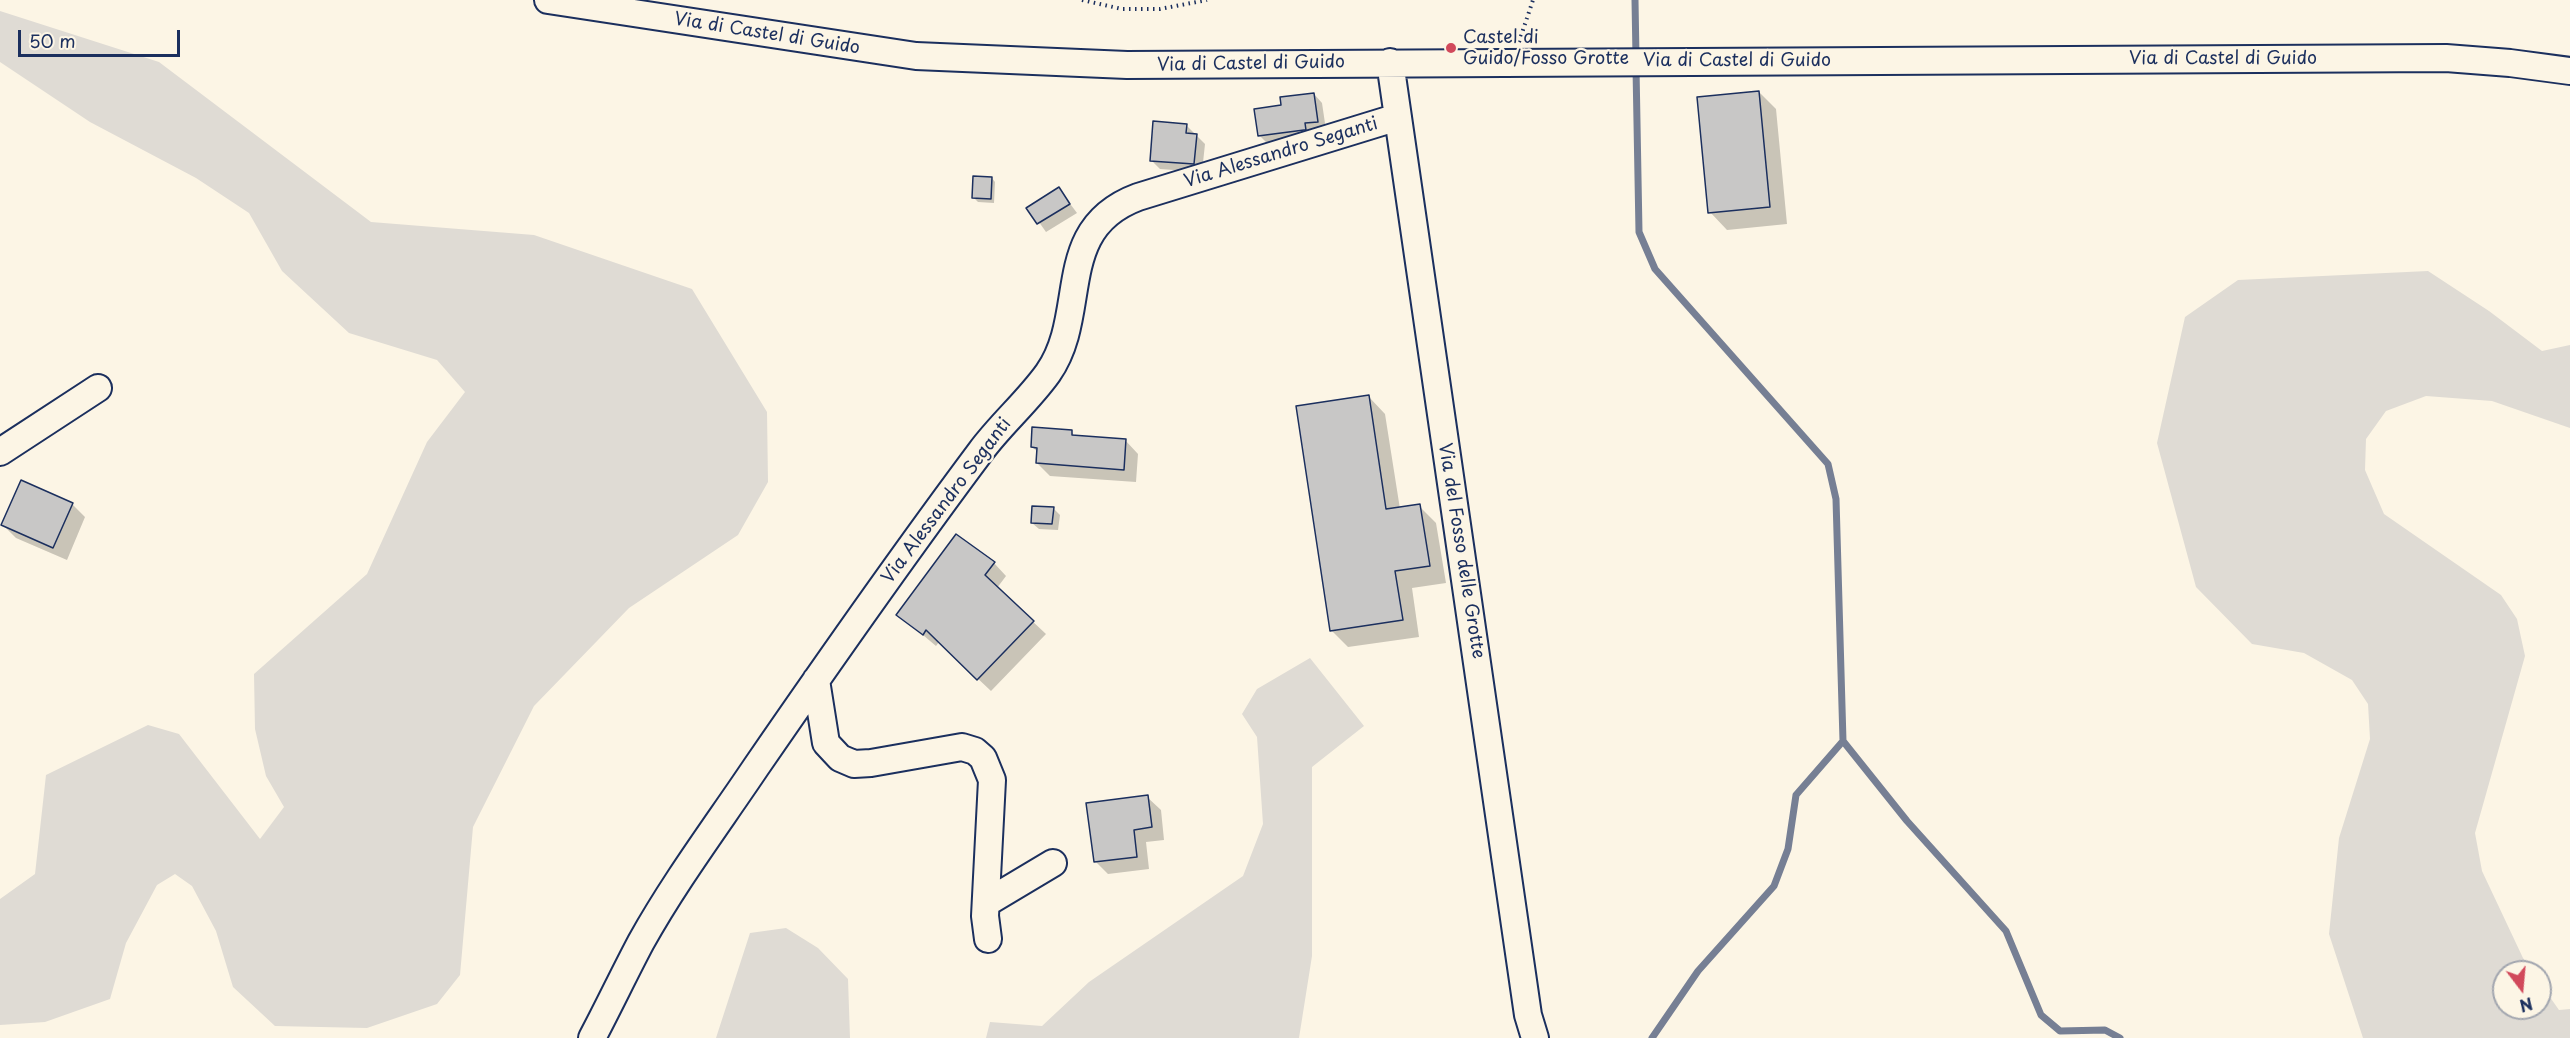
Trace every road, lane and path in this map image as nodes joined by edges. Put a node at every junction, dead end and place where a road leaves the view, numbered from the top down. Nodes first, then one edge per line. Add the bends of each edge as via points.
1 (548, 0) edge
2 (1082, 0) edge
3 (1207, 0) edge
4 (1533, 0) edge
5 (1389, 62) junction
6 (1512, 62) junction
7 (2570, 71) edge
8 (1398, 117) junction
9 (98, 388) dead end
10 (0, 452) edge
11 (816, 680) junction
12 (1053, 863) dead end
13 (986, 903) junction
14 (988, 939) dead end
15 (592, 1038) edge
16 (1535, 1038) edge

1 - 5 street, Via di Castel di Guido via 949,59 1127,65
2 - 3 path via 1122,9 1160,9
4 - 6 path
5 - 6 street, Via di Castel di Guido
5 - 8 street, Via del Fosso delle Grotte
6 - 7 street, Via di Castel di Guido via 2446,58
8 - 11 street, Via Alessandro Seganti via 1138,197 1105,214 1083,250 1061,348 1050,369 981,451
8 - 16 street, Via del Fosso delle Grotte via 1528,1015
9 - 10 street
11 - 13 street via 826,743 840,758 854,764 871,763 962,747 983,759 993,780
11 - 15 street, Via Alessandro Seganti via 675,887
12 - 13 street
13 - 14 street

